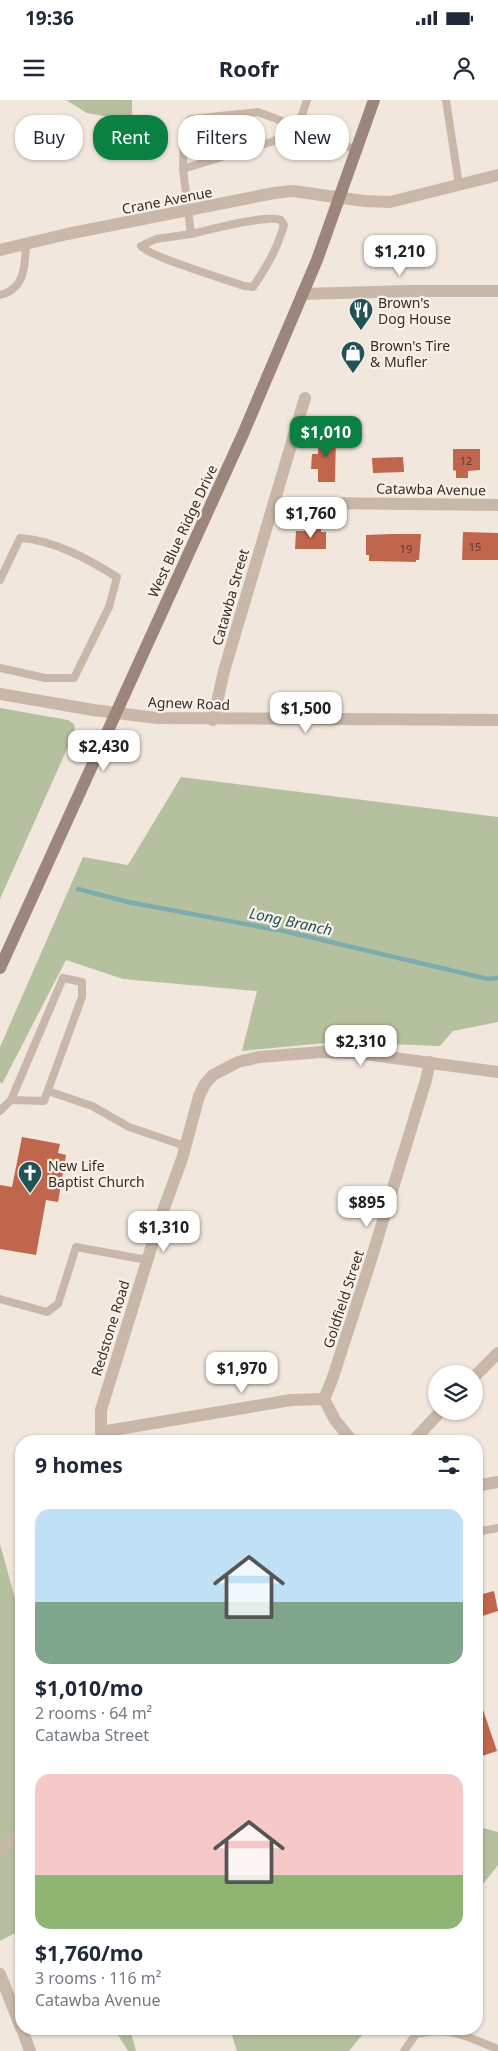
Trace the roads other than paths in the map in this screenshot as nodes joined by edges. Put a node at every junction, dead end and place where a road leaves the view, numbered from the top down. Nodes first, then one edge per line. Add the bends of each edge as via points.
1 (307, 100) edge
2 (374, 100) edge
3 (446, 100) edge
4 (302, 115) edge
5 (275, 118) edge
6 (275, 140) edge
7 (349, 147) edge
8 (356, 150) junction
9 (183, 169) junction
10 (498, 175) edge
11 (459, 185) junction
12 (340, 196) junction
13 (188, 211) junction
14 (191, 234) junction
15 (26, 244) junction
16 (0, 250) edge
17 (498, 291) edge
18 (302, 294) junction
19 (0, 296) edge
20 (305, 398) dead end
21 (273, 505) junction
22 (498, 505) edge
23 (0, 580) edge
24 (0, 668) edge
25 (0, 694) edge
26 (115, 713) junction
27 (213, 720) junction
28 (498, 720) edge
29 (0, 968) edge
30 (430, 1062) junction
31 (498, 1072) edge
32 (48, 1091) junction
33 (11, 1100) junction
34 (0, 1111) edge
35 (185, 1146) junction
36 (147, 1260) junction
37 (0, 1299) edge
38 (498, 1353) edge
39 (483, 1368) edge
40 (324, 1399) junction
41 (433, 1420) edge
42 (347, 1435) edge
43 (419, 1435) edge
44 (498, 1482) edge
45 (483, 1485) edge
46 (498, 1528) edge
47 (483, 1531) edge
48 (15, 1837) edge
49 (0, 1851) edge
50 (0, 1974) edge
51 (15, 2013) edge
52 (24, 2035) edge
53 (415, 2035) edge
54 (464, 2035) edge
55 (498, 2049) edge
56 (30, 2051) edge
57 (404, 2051) edge

1 - 4 lane
2 - 8 main road, West Blue Ridge Drive
3 - 11 lane
5 - 9 lane via 258,112 191,119 184,127
6 - 9 lane
7 - 8 lane
8 - 12 main road, West Blue Ridge Drive
9 - 13 lane
10 - 11 street, Crane Avenue
11 - 12 street, Crane Avenue via 390,202
12 - 13 street, Crane Avenue via 293,191
12 - 18 main road, West Blue Ridge Drive
13 - 14 lane
13 - 15 street, Crane Avenue
14 - 14 lane via 143,243 141,247 253,287 270,262 284,225 276,218
15 - 16 street, Crane Avenue
15 - 19 lane via 22,280 9,293
17 - 18 street
18 - 26 main road, West Blue Ridge Drive via 243,434
20 - 21 street, Catawba Street
21 - 22 street, Catawba Avenue
21 - 27 street, Catawba Street via 224,671
23 - 24 lane via 20,538 37,539 92,562 116,577 109,607 74,678 46,678
25 - 26 street, Agnew Road
26 - 27 street, Agnew Road
26 - 29 main road, West Blue Ridge Drive
27 - 28 street, Agnew Road
30 - 31 street
30 - 35 street, Redstone Road via 357,1053 259,1056 213,1075 201,1090
30 - 40 street, Goldfield Street via 370,1264
32 - 33 lane via 44,1101
32 - 33 lane via 82,997 82,982 62,978
32 - 35 lane via 92,1106 129,1127
33 - 34 lane
35 - 36 street, Redstone Road
36 - 37 lane via 76,1247 58,1304 47,1312
36 - 40 street, Redstone Road via 101,1410 101,1432 292,1400
38 - 39 street
40 - 42 street
41 - 43 street
44 - 45 street
46 - 47 lane
48 - 49 street
50 - 51 street
52 - 56 street
53 - 57 lane
54 - 55 lane

